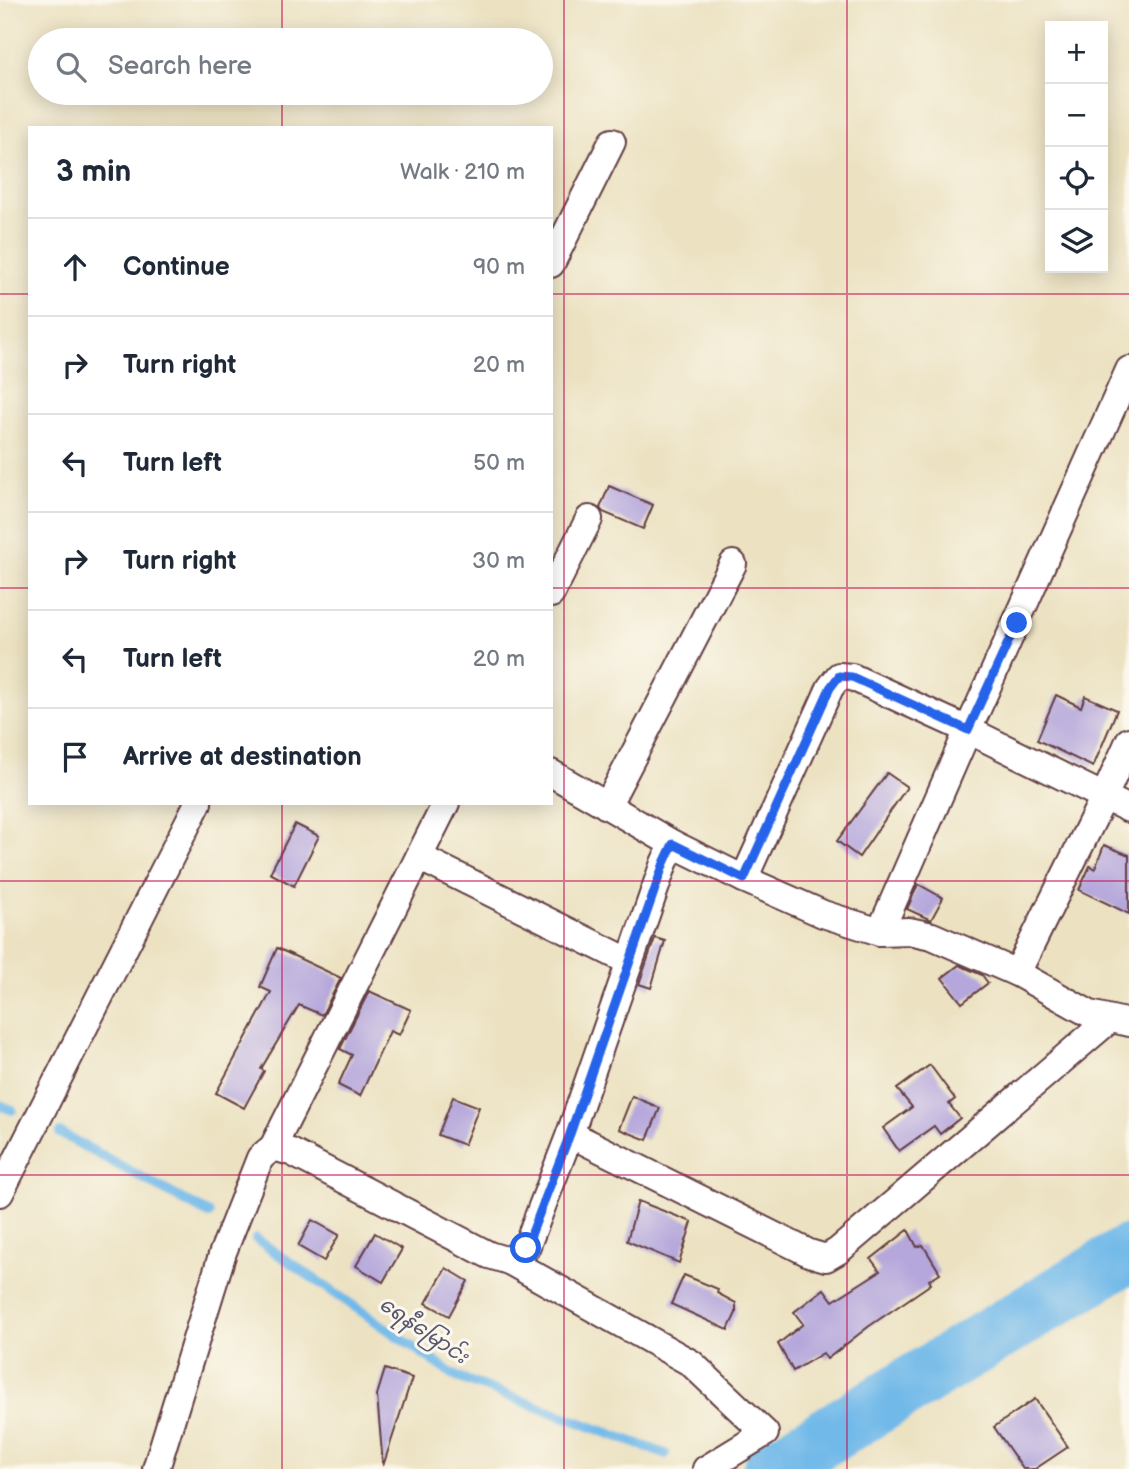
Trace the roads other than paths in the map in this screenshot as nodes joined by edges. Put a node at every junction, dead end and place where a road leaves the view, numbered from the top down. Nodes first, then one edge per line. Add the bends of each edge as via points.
1 (612, 142) dead end
2 (553, 260) edge
3 (1129, 370) edge
4 (589, 519) dead end
5 (733, 564) dead end
6 (553, 590) edge
7 (968, 730) junction
8 (1129, 741) edge
9 (553, 773) edge
10 (1104, 797) junction
11 (197, 805) edge
12 (445, 805) edge
13 (607, 806) junction
14 (1129, 809) edge
15 (673, 844) junction
16 (419, 857) junction
17 (744, 879) junction
18 (880, 932) junction
19 (628, 961) junction
20 (1017, 973) junction
21 (1119, 1021) edge
22 (570, 1134) junction
23 (273, 1147) junction
24 (0, 1193) edge
25 (509, 1261) junction
26 (156, 1469) edge
27 (706, 1469) edge

1 - 2 street
3 - 7 street
4 - 6 street
5 - 13 street
7 - 10 street
7 - 17 street via 852,677 839,676
7 - 18 street
8 - 10 street
9 - 13 street
10 - 14 street
10 - 20 street
11 - 24 street
12 - 16 street
13 - 15 street
15 - 17 street
15 - 19 street
16 - 19 street
16 - 23 street
17 - 18 street via 823,914
18 - 20 street via 932,936
19 - 22 street
20 - 21 street via 1090,1014
21 - 22 street via 826,1258
22 - 25 street via 526,1248
23 - 25 street
23 - 26 street via 260,1158 223,1252
25 - 27 street via 691,1363 765,1433

